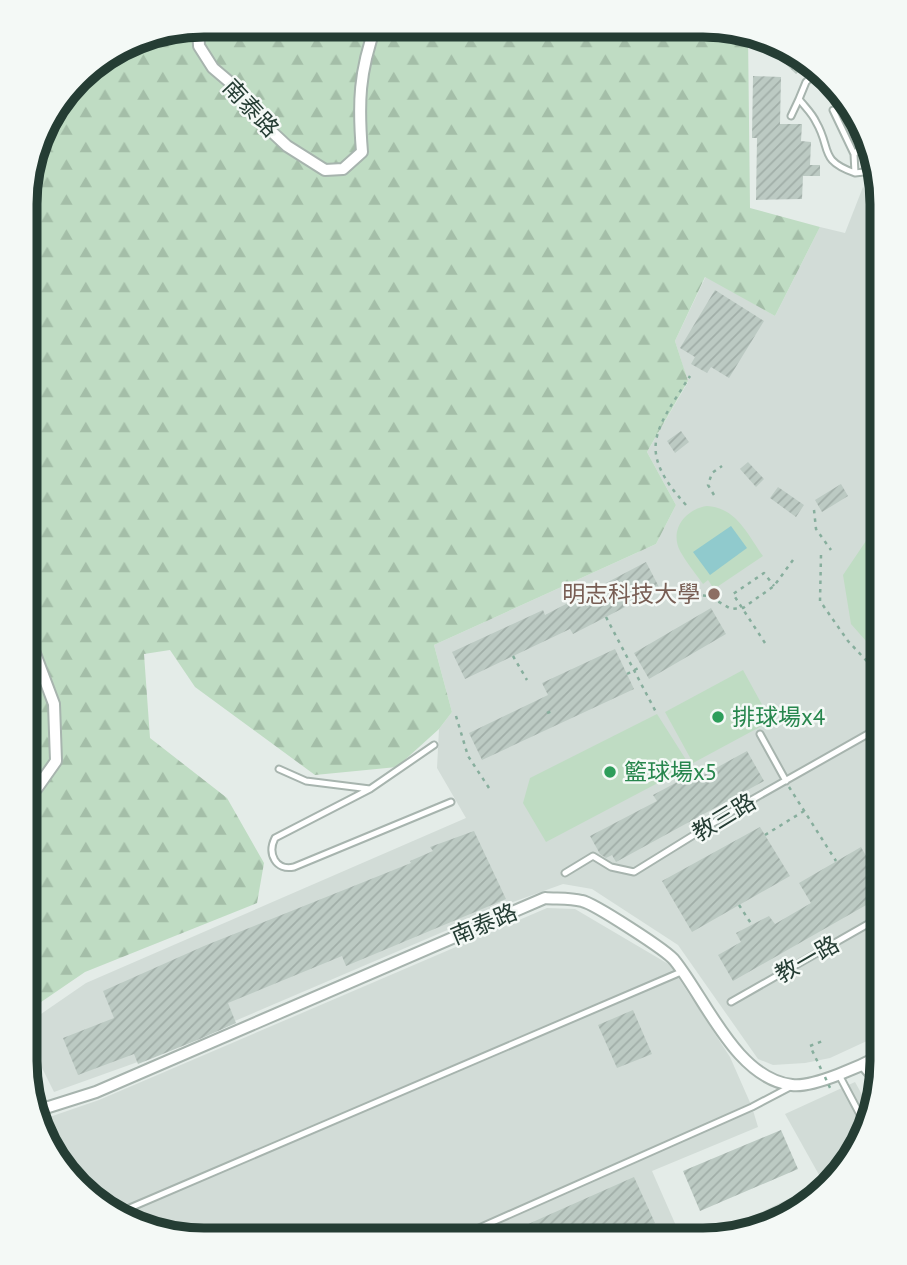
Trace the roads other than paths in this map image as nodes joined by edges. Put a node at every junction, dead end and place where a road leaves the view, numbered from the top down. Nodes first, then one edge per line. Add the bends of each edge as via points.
1 (199, 37) edge
2 (372, 37) edge
3 (811, 77) edge
4 (799, 99) junction
5 (834, 110) dead end
6 (791, 116) dead end
7 (861, 149) edge
8 (854, 155) junction
9 (867, 170) edge
10 (855, 173) junction
11 (37, 659) edge
12 (870, 733) edge
13 (760, 734) dead end
14 (435, 745) dead end
15 (279, 769) dead end
16 (786, 781) junction
17 (37, 788) edge
18 (370, 789) junction
19 (451, 802) dead end
20 (565, 873) dead end
21 (870, 923) edge
22 (682, 971) junction
23 (731, 1002) dead end
24 (870, 1061) edge
25 (861, 1066) junction
26 (838, 1073) junction
27 (869, 1076) edge
28 (793, 1086) junction
29 (43, 1109) edge
30 (861, 1116) edge
31 (127, 1209) edge
32 (479, 1228) edge

1 - 2 street, 南泰路 via 213,68 239,90 257,118 287,146 325,170 343,169 362,152 360,97
3 - 4 lane
4 - 6 lane
4 - 10 lane via 817,122 828,158
5 - 8 lane
7 - 8 lane
8 - 10 lane
9 - 10 lane
11 - 17 street via 54,704 56,761
12 - 16 lane, 教三路
13 - 16 lane
14 - 18 lane
15 - 18 lane via 306,781
16 - 20 lane, 教三路 via 634,872 611,867 593,856
18 - 19 lane via 275,838 271,847 278,866 294,867
21 - 23 lane, 教一路
22 - 28 street, 南泰路 via 745,1060 764,1077
22 - 29 street, 南泰路 via 674,959 583,901 545,898 96,1093
22 - 31 lane
24 - 25 street
25 - 26 street
25 - 27 lane
26 - 28 street
26 - 30 lane
28 - 32 lane

